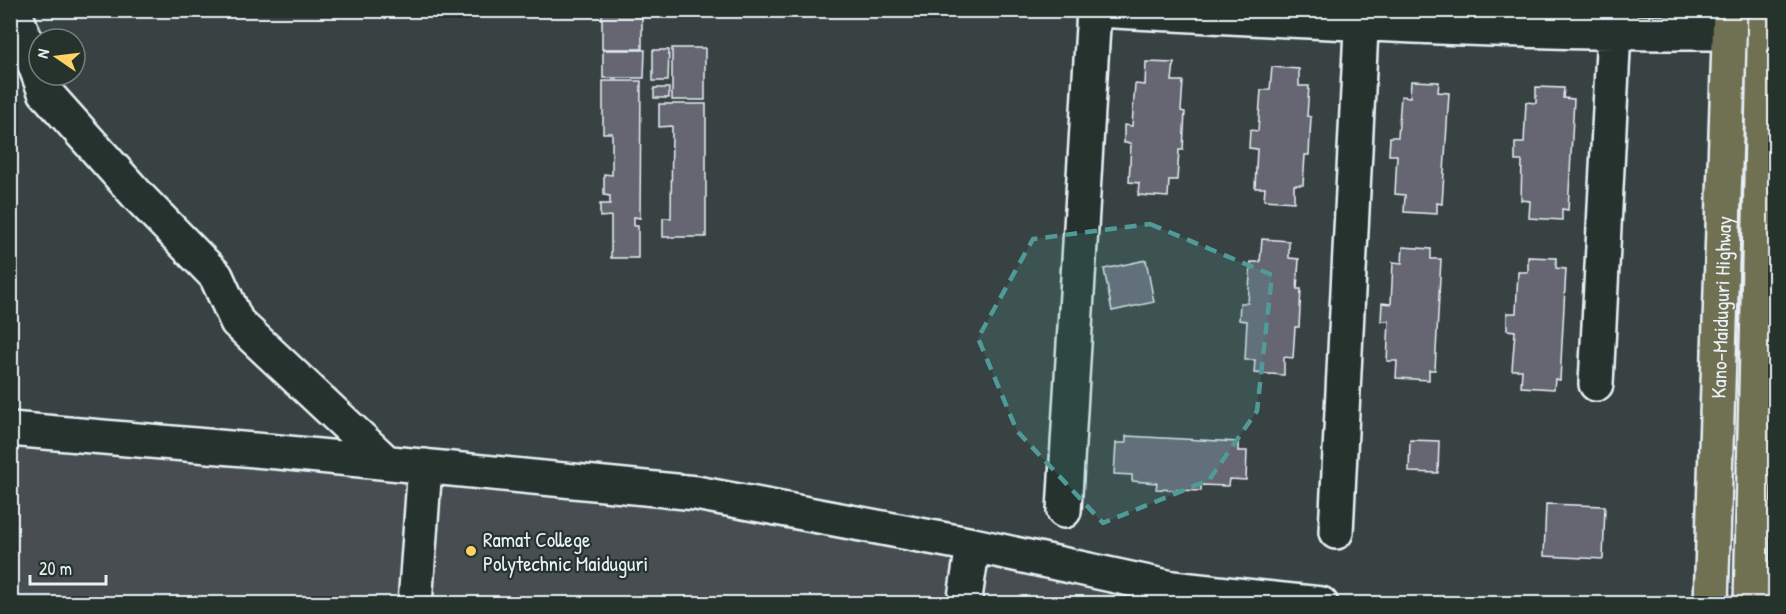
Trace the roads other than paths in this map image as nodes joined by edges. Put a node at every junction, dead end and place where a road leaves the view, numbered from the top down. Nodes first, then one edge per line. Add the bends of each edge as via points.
1 (14, 10) edge
2 (1095, 10) edge
3 (1765, 10) edge
4 (1362, 17) edge
5 (1615, 22) edge
6 (1729, 22) edge
7 (1596, 384) dead end
8 (10, 429) edge
9 (386, 462) junction
10 (425, 466) junction
11 (1064, 510) dead end
12 (1336, 532) dead end
13 (973, 545) junction
14 (415, 603) edge
15 (964, 603) edge
16 (1321, 603) edge
17 (1711, 603) edge
18 (1751, 603) edge

1 - 9 street via 45,92 216,276 237,322
2 - 4 street
2 - 11 street
3 - 18 highway, Kano-Maiduguri Highway
4 - 5 street
4 - 12 street
5 - 6 street
5 - 7 street
6 - 17 highway, Kano-Maiduguri Highway
8 - 9 street
9 - 10 street
10 - 13 street via 696,493
10 - 14 street
13 - 15 street
13 - 16 street via 1172,588

